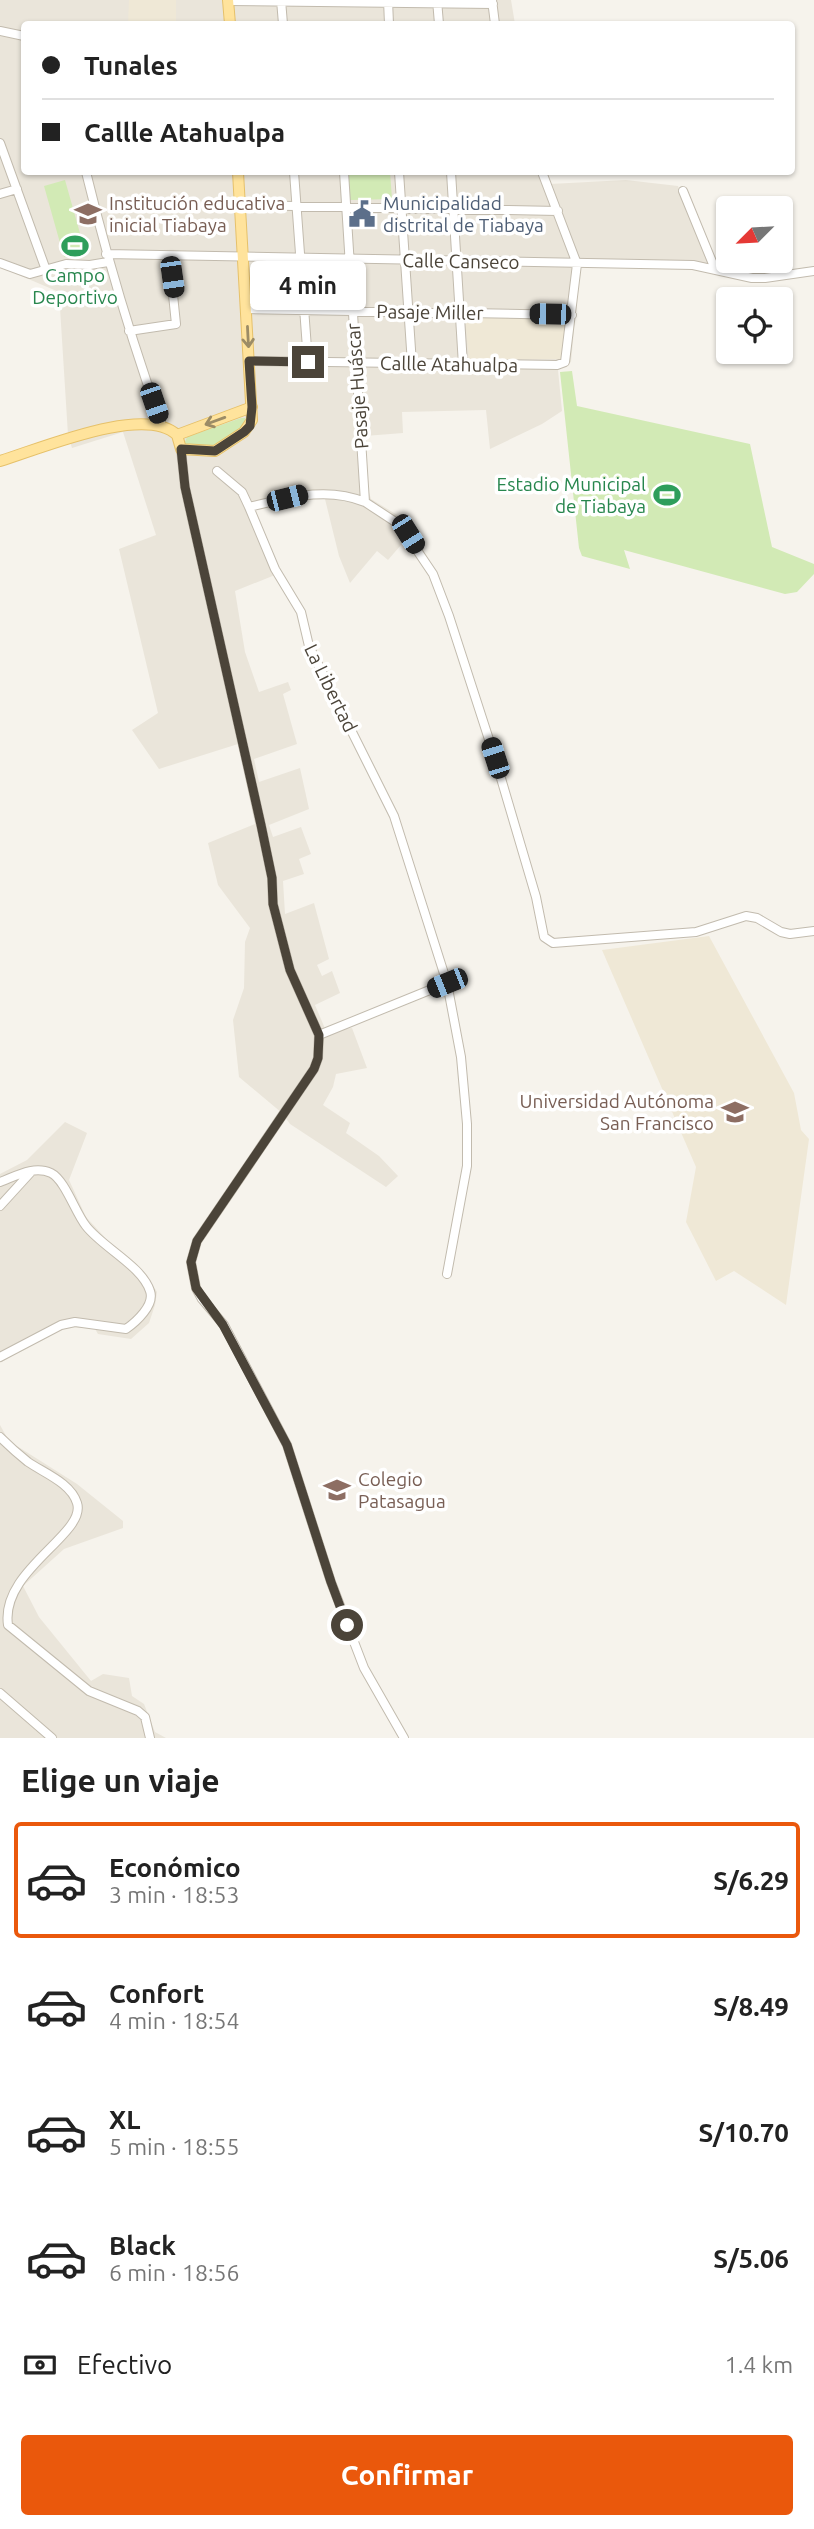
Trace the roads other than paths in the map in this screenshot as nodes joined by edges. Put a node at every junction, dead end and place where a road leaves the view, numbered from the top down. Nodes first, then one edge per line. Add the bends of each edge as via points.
1 (228, 0) edge
2 (282, 1) edge
3 (388, 1) edge
4 (437, 1) edge
5 (493, 2) edge
6 (230, 21) edge
7 (283, 21) edge
8 (389, 21) edge
9 (439, 21) edge
10 (495, 21) edge
11 (0, 32) edge
12 (21, 36) edge
13 (0, 144) edge
14 (87, 175) edge
15 (238, 175) edge
16 (294, 175) edge
17 (344, 175) edge
18 (399, 175) edge
19 (451, 175) edge
20 (543, 175) edge
21 (17, 189) junction
22 (682, 191) dead end
23 (0, 194) edge
24 (240, 205) junction
25 (297, 206) junction
26 (346, 207) junction
27 (401, 208) junction
28 (453, 209) junction
29 (558, 211) junction
30 (169, 256) junction
31 (243, 257) junction
32 (107, 258) junction
33 (300, 258) junction
34 (349, 259) junction
35 (405, 260) junction
36 (456, 261) junction
37 (0, 263) edge
38 (577, 264) junction
39 (715, 269) junction
40 (46, 270) junction
41 (814, 271) edge
42 (246, 309) junction
43 (304, 310) junction
44 (352, 311) junction
45 (408, 312) junction
46 (460, 313) junction
47 (572, 315) junction
48 (129, 331) junction
49 (249, 361) junction
50 (308, 362) junction
51 (356, 363) junction
52 (412, 364) junction
53 (463, 365) junction
54 (252, 407) junction
55 (162, 426) junction
56 (177, 435) junction
57 (181, 449) junction
58 (0, 461) edge
59 (217, 471) dead end
60 (365, 502) junction
61 (249, 507) junction
62 (814, 931) edge
63 (447, 983) junction
64 (319, 1035) junction
65 (32, 1171) junction
66 (0, 1182) edge
67 (0, 1206) edge
68 (447, 1274) dead end
69 (0, 1357) edge
70 (0, 1437) edge
71 (0, 1693) edge
72 (52, 1738) edge
73 (150, 1738) edge
74 (404, 1738) edge

1 - 2 street
1 - 6 main road
2 - 3 street
2 - 7 street
3 - 4 street
3 - 8 street
4 - 5 street
4 - 9 street
5 - 10 street
11 - 12 street
13 - 21 street
14 - 32 street
15 - 24 main road
16 - 25 street
17 - 26 street, Pasaje Huáscar
18 - 27 street
19 - 28 street
20 - 29 street
21 - 23 street
21 - 40 street
22 - 39 street
24 - 25 street
24 - 31 main road
25 - 26 street
25 - 33 street
26 - 27 street
26 - 34 street, Pasaje Huáscar
27 - 28 street
27 - 35 street
28 - 29 street
28 - 36 street
29 - 38 street
30 - 31 street, Calle Canseco
30 - 32 street, Calle Canseco
30 - 48 street via 176,324
31 - 33 street, Calle Canseco
31 - 42 main road
32 - 40 street, Calle Canseco via 90,265 66,264
32 - 48 street
33 - 34 street, Calle Canseco
33 - 43 street
34 - 35 street, Calle Canseco
34 - 44 street, Pasaje Huáscar
35 - 36 street, Calle Canseco
35 - 45 street
36 - 38 street, Calle Canseco
36 - 46 street
37 - 40 street, Calle Canseco via 30,274
38 - 39 street, Calle Canseco
38 - 47 street
39 - 41 street, Calle Canseco via 752,278
42 - 43 street, Pasaje Miller
42 -> 49 main road
43 - 44 street, Pasaje Miller
43 - 50 street
44 - 45 street, Pasaje Miller
44 - 51 street, Pasaje Huáscar
45 - 46 street, Pasaje Miller
45 - 52 street
46 - 47 street, Pasaje Miller
46 - 53 street
47 - 53 street, Callle Atahualpa via 565,362
48 - 55 street
49 - 50 street, Callle Atahualpa
49 - 54 main road
50 - 51 street, Callle Atahualpa
51 - 52 street, Callle Atahualpa
51 - 60 street, Pasaje Huáscar
52 - 53 street, Callle Atahualpa
54 -> 56 main road
54 - 57 main road via 252,420 244,432 219,449
55 - 56 main road
55 - 58 main road via 142,422 119,425
56 - 57 main road
57 - 64 street via 185,487 261,825 276,916 290,970
59 - 61 street, La Libertad via 242,492
60 - 61 street via 312,493
60 - 62 street via 392,517 433,574 495,758 546,940 696,932 746,916 790,934
61 - 63 street, La Libertad via 275,569 301,612 309,646 394,816
63 - 64 street
63 - 68 street, La Libertad via 467,1124 467,1166
64 - 74 street via 314,1069 197,1241 192,1274 287,1445 359,1656
65 - 66 street
65 - 67 street
65 - 69 street via 53,1174 64,1185 88,1228 141,1276 151,1301 126,1329 75,1322 61,1325
70 - 73 street via 63,1484 77,1502 78,1513 23,1568 3,1604 8,1625 89,1692 138,1711 145,1717
71 - 72 street

